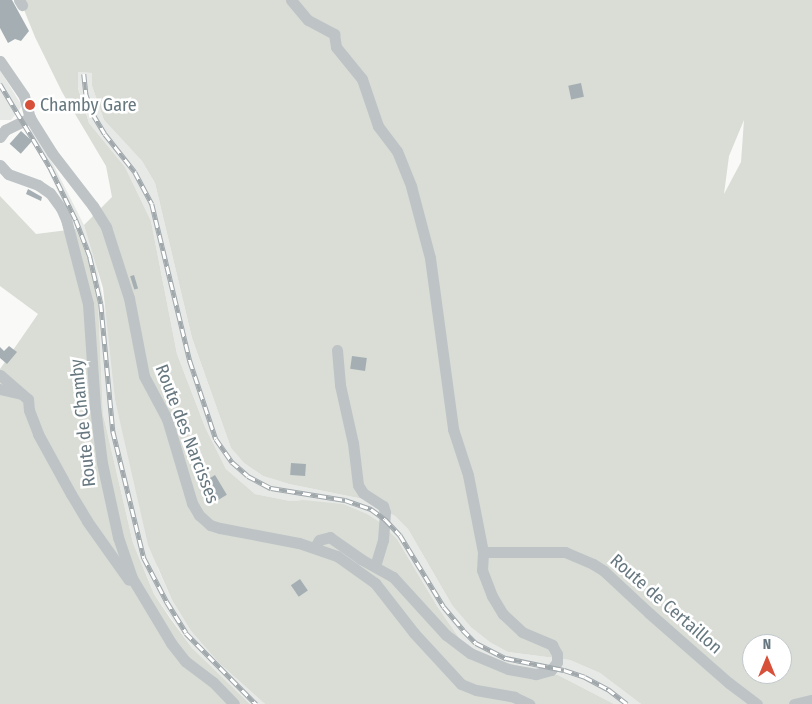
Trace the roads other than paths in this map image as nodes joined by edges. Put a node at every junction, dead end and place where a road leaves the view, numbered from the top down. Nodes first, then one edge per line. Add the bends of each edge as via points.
1 (290, 0) edge
2 (0, 61) edge
3 (30, 118) junction
4 (2, 131) edge
5 (0, 166) edge
6 (337, 350) dead end
7 (0, 375) edge
8 (0, 389) edge
9 (22, 394) junction
10 (316, 547) junction
11 (483, 552) junction
12 (375, 566) junction
13 (136, 588) junction
14 (812, 700) edge
15 (234, 704) edge
16 (529, 704) edge
17 (758, 704) edge
18 (794, 704) edge

1 - 11 street via 308,20 334,34 336,47 362,79 378,126 397,151 411,186 434,281 453,429 468,475
2 - 3 street, Route des Narcisses via 24,96
3 - 4 street
3 - 10 street, Route des Narcisses via 106,227 129,298 144,376 167,419 199,516 220,528
5 - 13 street, Route de Chamby via 8,174 50,193 66,219 88,304 102,463 120,546
6 - 12 street via 358,485 363,493 383,506 385,512 383,540
7 - 9 street
8 - 9 street
9 - 13 street via 28,399 38,434 83,514 121,572
10 - 12 street via 319,540 330,538
10 - 16 street, Route des Narcisses via 347,562 375,583 414,633 461,684
11 - 12 street via 482,570 503,614 517,628 548,642 556,651 556,662 548,672 536,674 508,669 470,652 446,635 399,583
11 - 17 street, Route de Certaillon via 566,552 593,564 728,682
13 - 15 street, Route de Chamby via 186,661
14 - 18 street

